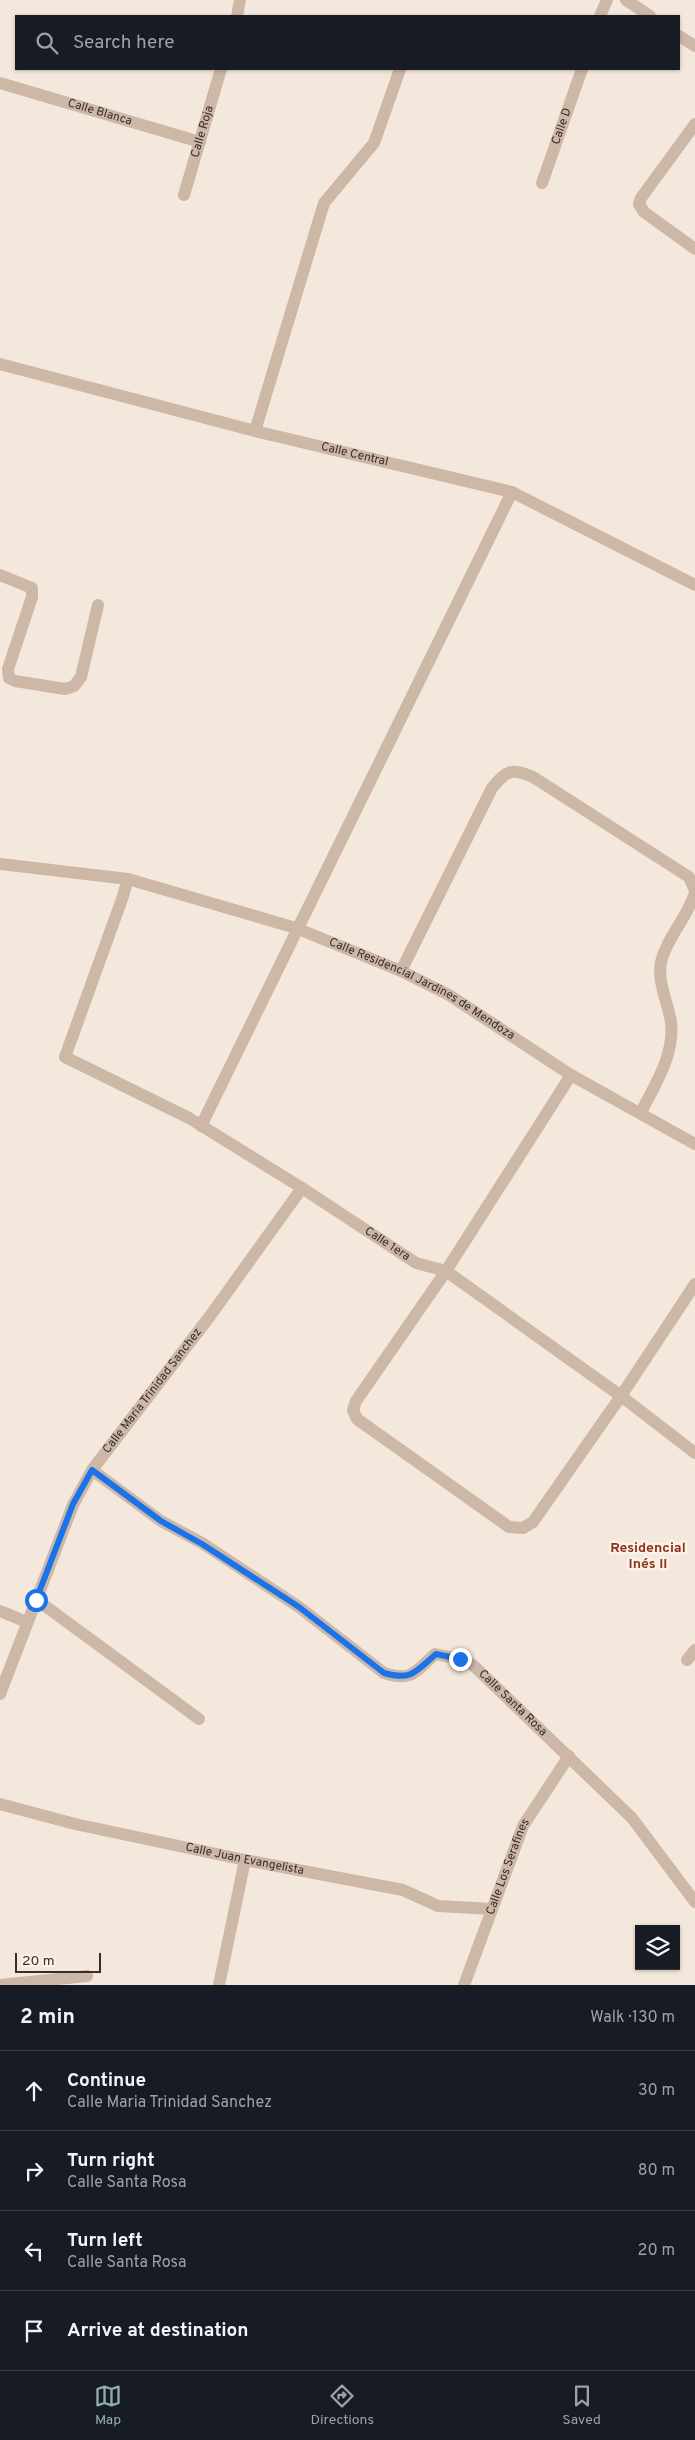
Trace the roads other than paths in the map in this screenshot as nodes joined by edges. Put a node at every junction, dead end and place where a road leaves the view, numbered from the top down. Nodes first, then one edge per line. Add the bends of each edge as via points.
1 (240, 0) edge
2 (607, 0) edge
3 (626, 0) edge
4 (237, 15) edge
5 (600, 15) edge
6 (648, 15) edge
7 (680, 37) edge
8 (695, 46) edge
9 (221, 70) edge
10 (400, 70) edge
11 (582, 70) edge
12 (0, 83) edge
13 (695, 124) edge
14 (200, 142) junction
15 (542, 183) dead end
16 (184, 195) dead end
17 (695, 249) edge
18 (0, 364) edge
19 (255, 431) junction
20 (512, 492) junction
21 (0, 575) edge
22 (695, 584) edge
23 (98, 604) dead end
24 (0, 864) edge
25 (128, 879) junction
26 (695, 892) edge
27 (296, 928) junction
28 (400, 971) junction
29 (571, 1075) junction
30 (641, 1112) junction
31 (201, 1126) junction
32 (695, 1144) edge
33 (302, 1188) junction
34 (446, 1271) junction
35 (695, 1284) edge
36 (621, 1396) junction
37 (695, 1453) edge
38 (92, 1470) junction
39 (36, 1600) junction
40 (0, 1611) edge
41 (27, 1622) junction
42 (0, 1694) edge
43 (199, 1719) dead end
44 (569, 1756) junction
45 (0, 1804) edge
46 (246, 1860) junction
47 (695, 1902) edge
48 (491, 1909) junction
49 (87, 1976) dead end
50 (0, 1985) edge
51 (219, 1985) edge
52 (464, 1985) edge

1 - 4 street
2 - 5 street
3 - 6 street
7 - 8 street
9 - 14 street, Calle Roja
10 - 19 street via 374,143 324,204
11 - 15 street, Calle D
12 - 14 street, Calle Blanca
13 - 17 street via 639,204 644,212
14 - 16 street, Calle Roja
18 - 19 street, Calle Central
19 - 20 street, Calle Central
20 - 22 street, Calle Central
20 - 27 street
21 - 23 street via 32,588 8,669 9,678 15,681 65,689 74,686 81,677
24 - 25 street, Calle Residencial Jardines de Mendoza
25 - 27 street, Calle Residencial Jardines de Mendoza
25 - 31 street, Calle 1era via 65,1057
26 - 28 street via 689,878 533,777 518,771 504,774 492,788
26 - 30 street via 690,909 666,947 661,963 660,979 671,1024 670,1044 658,1080
27 - 28 street, Calle Residencial Jardines de Mendoza
27 - 31 street
28 - 29 street, Calle Residencial Jardines de Mendoza via 449,995
29 - 30 street, Calle Residencial Jardines de Mendoza
29 - 34 street
30 - 32 street, Calle Residencial Jardines de Mendoza
31 - 33 street, Calle 1era
33 - 34 street, Calle 1era via 416,1263
33 - 38 street, Calle Maria Trinidad Sanchez via 210,1316
34 - 36 street, Calle 1era
34 - 36 street via 356,1401 353,1410 357,1419 509,1527 523,1528 534,1522
35 - 36 street
36 - 37 street, Calle 1era
38 - 39 street, Calle Maria Trinidad Sanchez via 73,1504
38 - 44 street, Calle Santa Rosa via 161,1521 299,1607 384,1673 397,1677 411,1676 436,1654 472,1665
39 - 41 street, Calle Maria Trinidad Sanchez
39 - 43 street
40 - 41 street
41 - 42 street, Calle Maria Trinidad Sanchez
44 - 47 street, Calle Santa Rosa via 632,1818
44 - 48 street, Calle Los Serafines via 522,1826
45 - 46 street, Calle Juan Evangelista via 75,1824
46 - 48 street, Calle Juan Evangelista via 403,1890 438,1906
46 - 51 street
48 - 52 street, Calle Los Serafines
49 - 50 street

